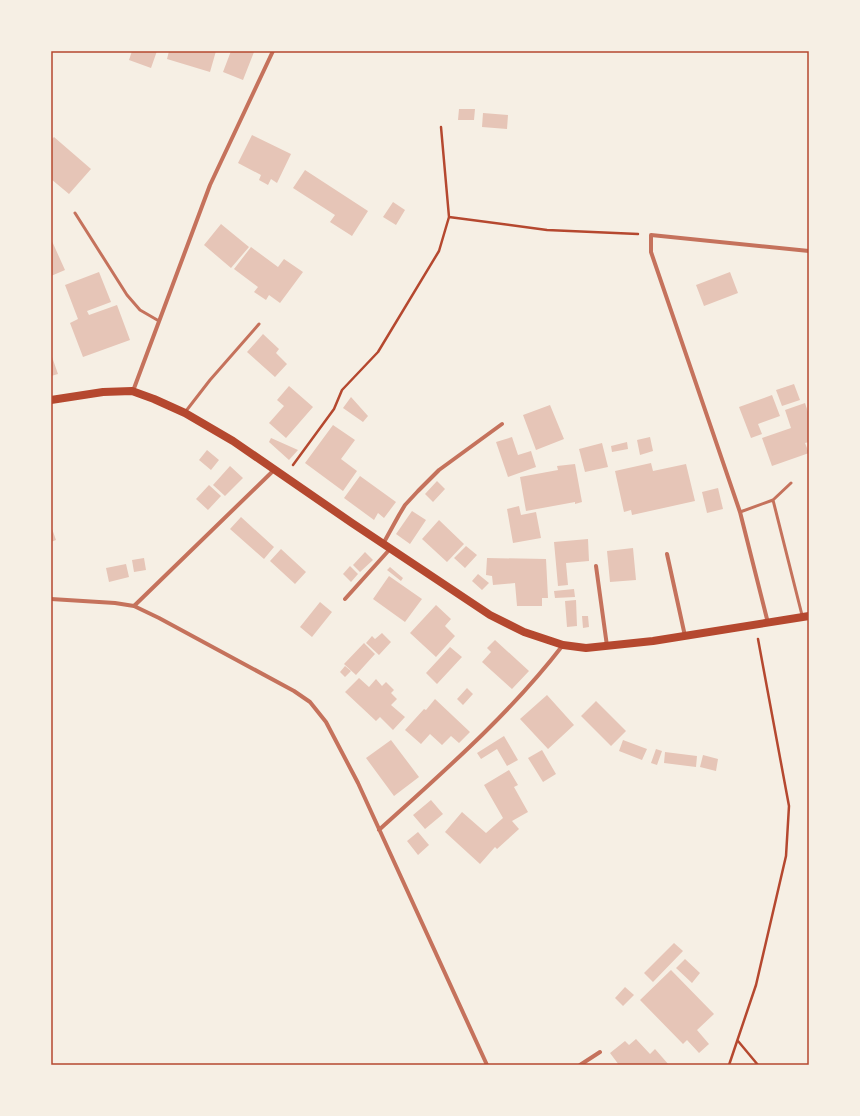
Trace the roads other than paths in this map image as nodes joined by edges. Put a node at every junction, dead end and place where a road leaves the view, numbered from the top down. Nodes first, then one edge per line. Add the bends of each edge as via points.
1 (273, 51) edge
2 (75, 213) dead end
3 (809, 251) edge
4 (159, 321) junction
5 (260, 324) dead end
6 (132, 392) junction
7 (51, 400) edge
8 (185, 413) junction
9 (502, 424) dead end
10 (274, 470) junction
11 (791, 482) dead end
12 (773, 500) junction
13 (740, 512) junction
14 (387, 546) junction
15 (667, 554) dead end
16 (596, 566) dead end
17 (51, 599) edge
18 (345, 599) dead end
19 (134, 606) junction
20 (806, 617) edge
21 (768, 623) junction
22 (685, 636) junction
23 (563, 645) junction
24 (607, 646) junction
25 (379, 830) junction
26 (600, 1052) dead end
27 (487, 1065) edge
28 (580, 1065) edge

1 - 4 street via 210,184
2 - 4 lane via 127,295 140,310
3 - 13 street via 651,235 651,252
4 - 6 street
5 - 8 lane via 210,380
6 - 7 main road via 103,392
6 - 8 main road
8 - 10 main road via 234,441
9 - 14 street via 439,470 418,491 399,514
10 - 14 main road
10 - 19 street
11 - 12 lane
12 - 13 lane
12 - 20 lane
13 - 21 street
14 - 18 street
14 - 23 main road via 490,615 524,632
15 - 22 street
16 - 24 street
17 - 19 street
19 - 25 street via 287,687 310,702 326,722
20 - 21 main road
21 - 22 main road
22 - 24 main road
23 - 24 main road via 586,648
23 - 25 street via 500,717
25 - 27 street
26 - 28 street

